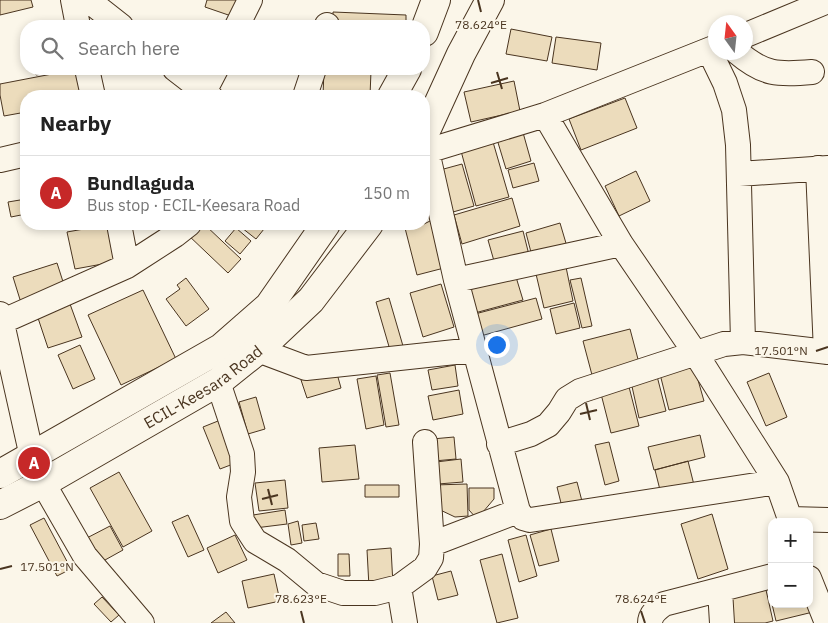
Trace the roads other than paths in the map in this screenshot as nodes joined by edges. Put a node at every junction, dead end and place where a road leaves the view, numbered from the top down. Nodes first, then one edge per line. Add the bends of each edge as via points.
1 (73, 0) edge
2 (88, 0) edge
3 (250, 0) edge
4 (436, 0) edge
5 (490, 0) edge
6 (828, 1) edge
7 (77, 20) edge
8 (113, 20) edge
9 (240, 20) edge
10 (428, 20) edge
11 (753, 32) edge
12 (708, 50) edge
13 (716, 60) edge
14 (746, 60) edge
15 (812, 72) dead end
16 (88, 75) edge
17 (183, 75) edge
18 (214, 75) edge
19 (312, 75) edge
20 (404, 75) edge
21 (92, 90) edge
22 (202, 90) edge
23 (208, 90) edge
24 (307, 90) edge
25 (395, 90) edge
26 (545, 115) junction
27 (430, 132) edge
28 (430, 144) edge
29 (20, 155) edge
30 (0, 160) edge
31 (430, 167) edge
32 (823, 168) edge
33 (739, 174) junction
34 (120, 230) edge
35 (181, 230) edge
36 (322, 230) edge
37 (364, 230) edge
38 (621, 244) junction
39 (127, 266) junction
40 (456, 280) junction
41 (1, 318) edge
42 (743, 342) junction
43 (258, 350) junction
44 (474, 350) junction
45 (827, 352) edge
46 (696, 354) junction
47 (218, 382) junction
48 (425, 442) dead end
49 (499, 444) junction
50 (32, 457) junction
51 (0, 474) edge
52 (777, 482) junction
53 (43, 483) junction
54 (0, 505) edge
55 (518, 511) junction
56 (789, 518) edge
57 (813, 520) edge
58 (828, 520) edge
59 (432, 544) junction
60 (768, 577) edge
61 (399, 587) junction
62 (813, 588) edge
63 (720, 590) junction
64 (142, 623) edge
65 (405, 623) edge
66 (650, 623) edge
67 (722, 623) edge
68 (827, 623) edge

1 - 7 street
2 - 8 street
3 - 9 street
4 - 10 main road
5 - 27 main road via 461,54
6 - 11 street
12 - 26 street
13 - 33 street via 734,110
14 - 15 street via 763,70 783,74
16 - 21 street
17 - 22 street
18 - 23 street
19 - 24 street
20 - 25 main road
26 - 28 street
26 - 38 street
29 - 30 street
31 - 40 street
32 - 33 street
32 - 45 street
33 - 42 street
34 - 39 street
35 - 39 street
36 - 50 main road, ECIL-Keesara Road via 269,306 222,348
37 - 43 main road, ECIL-Keesara Road via 311,300
38 - 40 street
38 - 46 street
39 - 41 street
40 - 44 street
41 - 50 street
42 - 45 street
42 - 46 street via 724,344
43 - 44 street via 306,368
43 - 47 main road, ECIL-Keesara Road
44 - 49 street
46 - 49 street via 580,391 567,399 548,425
46 - 52 street
47 - 53 main road, ECIL-Keesara Road
47 - 61 street via 242,454 242,520 255,541 287,560 316,584 343,593 375,593
48 - 59 street
49 - 55 street
50 - 51 main road, ECIL-Keesara Road
50 - 53 street
52 - 55 street via 530,520 523,518
52 - 56 street
53 - 54 main road, ECIL-Keesara Road
53 - 64 street via 85,556
55 - 59 street
57 - 58 street
59 - 61 street via 431,558 425,568
60 - 63 street
61 - 65 street
62 - 68 street
63 - 66 street via 664,604 654,612
63 - 67 street

